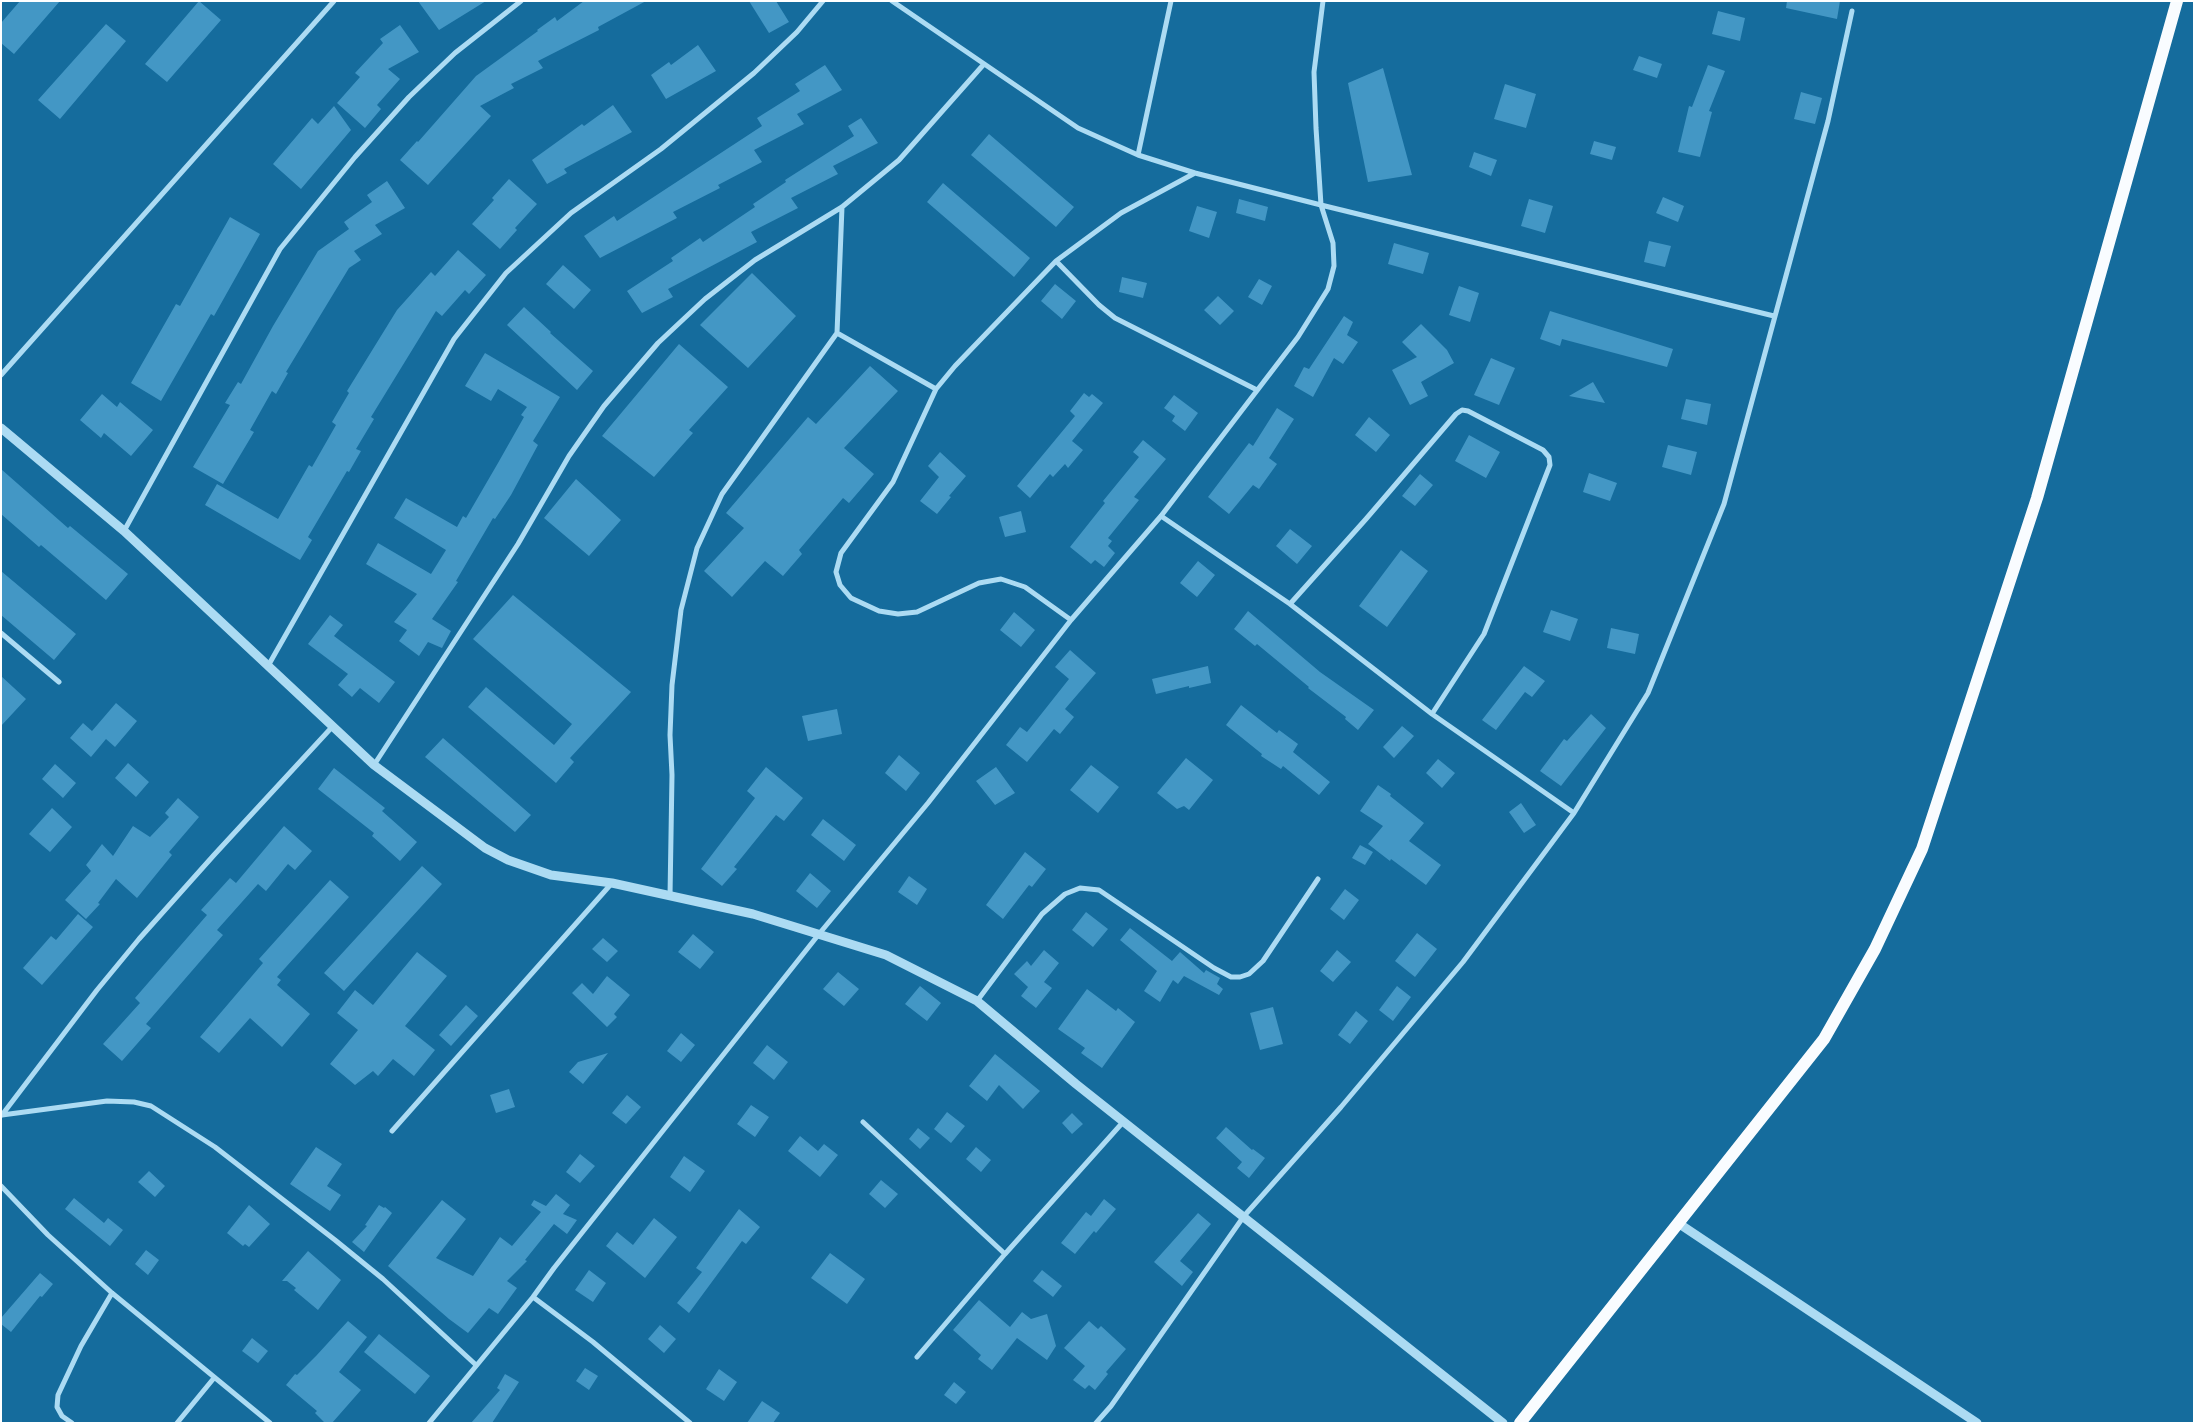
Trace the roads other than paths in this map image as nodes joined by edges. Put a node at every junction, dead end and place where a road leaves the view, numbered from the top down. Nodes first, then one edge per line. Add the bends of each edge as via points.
1 (334, 1) edge
2 (521, 1) edge
3 (823, 1) edge
4 (892, 1) edge
5 (1171, 1) edge
6 (1323, 1) edge
7 (2177, 1) edge
8 (1852, 11) dead end
9 (984, 64) junction
10 (1138, 155) junction
11 (1195, 173) junction
12 (1321, 205) junction
13 (842, 207) junction
14 (1056, 261) junction
15 (1774, 316) junction
16 (837, 333) junction
17 (1, 375) edge
18 (936, 389) junction
19 (1257, 390) junction
20 (1, 428) edge
21 (1161, 516) junction
22 (124, 531) junction
23 (1290, 604) junction
24 (1071, 620) junction
25 (1, 633) edge
26 (268, 666) junction
27 (59, 682) dead end
28 (1432, 714) junction
29 (333, 726) junction
30 (374, 766) junction
31 (1574, 813) junction
32 (1318, 879) dead end
33 (612, 883) junction
34 (670, 896) junction
35 (819, 934) junction
36 (977, 1001) junction
37 (1, 1116) edge
38 (1124, 1121) junction
39 (863, 1122) dead end
40 (392, 1131) dead end
41 (1, 1186) edge
42 (1244, 1216) junction
43 (1678, 1223) junction
44 (1005, 1254) junction
45 (112, 1293) junction
46 (533, 1297) junction
47 (916, 1357) dead end
48 (476, 1366) junction
49 (214, 1378) junction
50 (72, 1423) edge
51 (177, 1423) edge
52 (270, 1423) edge
53 (429, 1423) edge
54 (690, 1423) edge
55 (1096, 1423) edge
56 (1503, 1423) edge
57 (1520, 1423) edge
58 (1976, 1423) edge

1 - 17 street
2 - 22 street via 455,54 409,97 280,249
3 - 26 street via 797,32 754,73 661,149 571,213 506,272 454,339
4 - 9 street
5 - 10 street
6 - 12 street via 1314,72
7 - 43 main road via 2037,498 1922,849 1874,949 1824,1039
8 - 15 street via 1828,121
9 - 10 street via 1078,128
9 - 13 street via 899,160
10 - 11 street
11 - 12 street
11 - 14 street via 1121,213
12 - 15 street
12 - 19 street via 1333,243 1334,266 1328,289 1298,337
13 - 16 street
13 - 30 street via 755,260 705,299 658,343 604,406 569,456 518,544
14 - 18 street
14 - 19 street via 1115,318
15 - 31 street via 1724,504 1652,684
16 - 18 street
16 - 34 street via 722,494 697,548 681,610 672,685
18 - 24 street via 893,482 841,553 836,572 840,586 851,598 879,611 898,614 917,612 979,583 1001,579 1024,587
19 - 21 street
20 - 22 street
21 - 23 street
21 - 24 street
22 - 26 street
23 - 28 street
23 - 28 street via 1462,410 1543,450 1550,456 1550,465 1484,634
24 - 35 street via 928,803
25 - 27 street
26 - 29 street
28 - 31 street
29 - 30 street
29 - 37 street via 139,939 96,990
30 - 33 street via 485,848 508,860 551,875
31 - 42 street via 1463,962
32 - 36 street via 1263,961 1249,974 1240,977 1231,977 1214,968 1099,890 1080,888 1065,894 1042,914
33 - 34 street
33 - 40 street
34 - 35 street via 753,914
35 - 36 street via 886,955
35 - 46 street
36 - 38 street
37 - 48 street via 106,1101 151,1106 215,1147 304,1215 383,1279
38 - 42 street
38 - 44 street
39 - 44 street
41 - 45 street via 48,1235
42 - 55 street
42 - 56 street
43 - 57 main road
43 - 58 street
44 - 47 street
45 - 49 street
45 - 50 street via 58,1394 57,1407 62,1416
46 - 48 street
46 - 54 street
48 - 53 street
49 - 51 street
49 - 52 street

